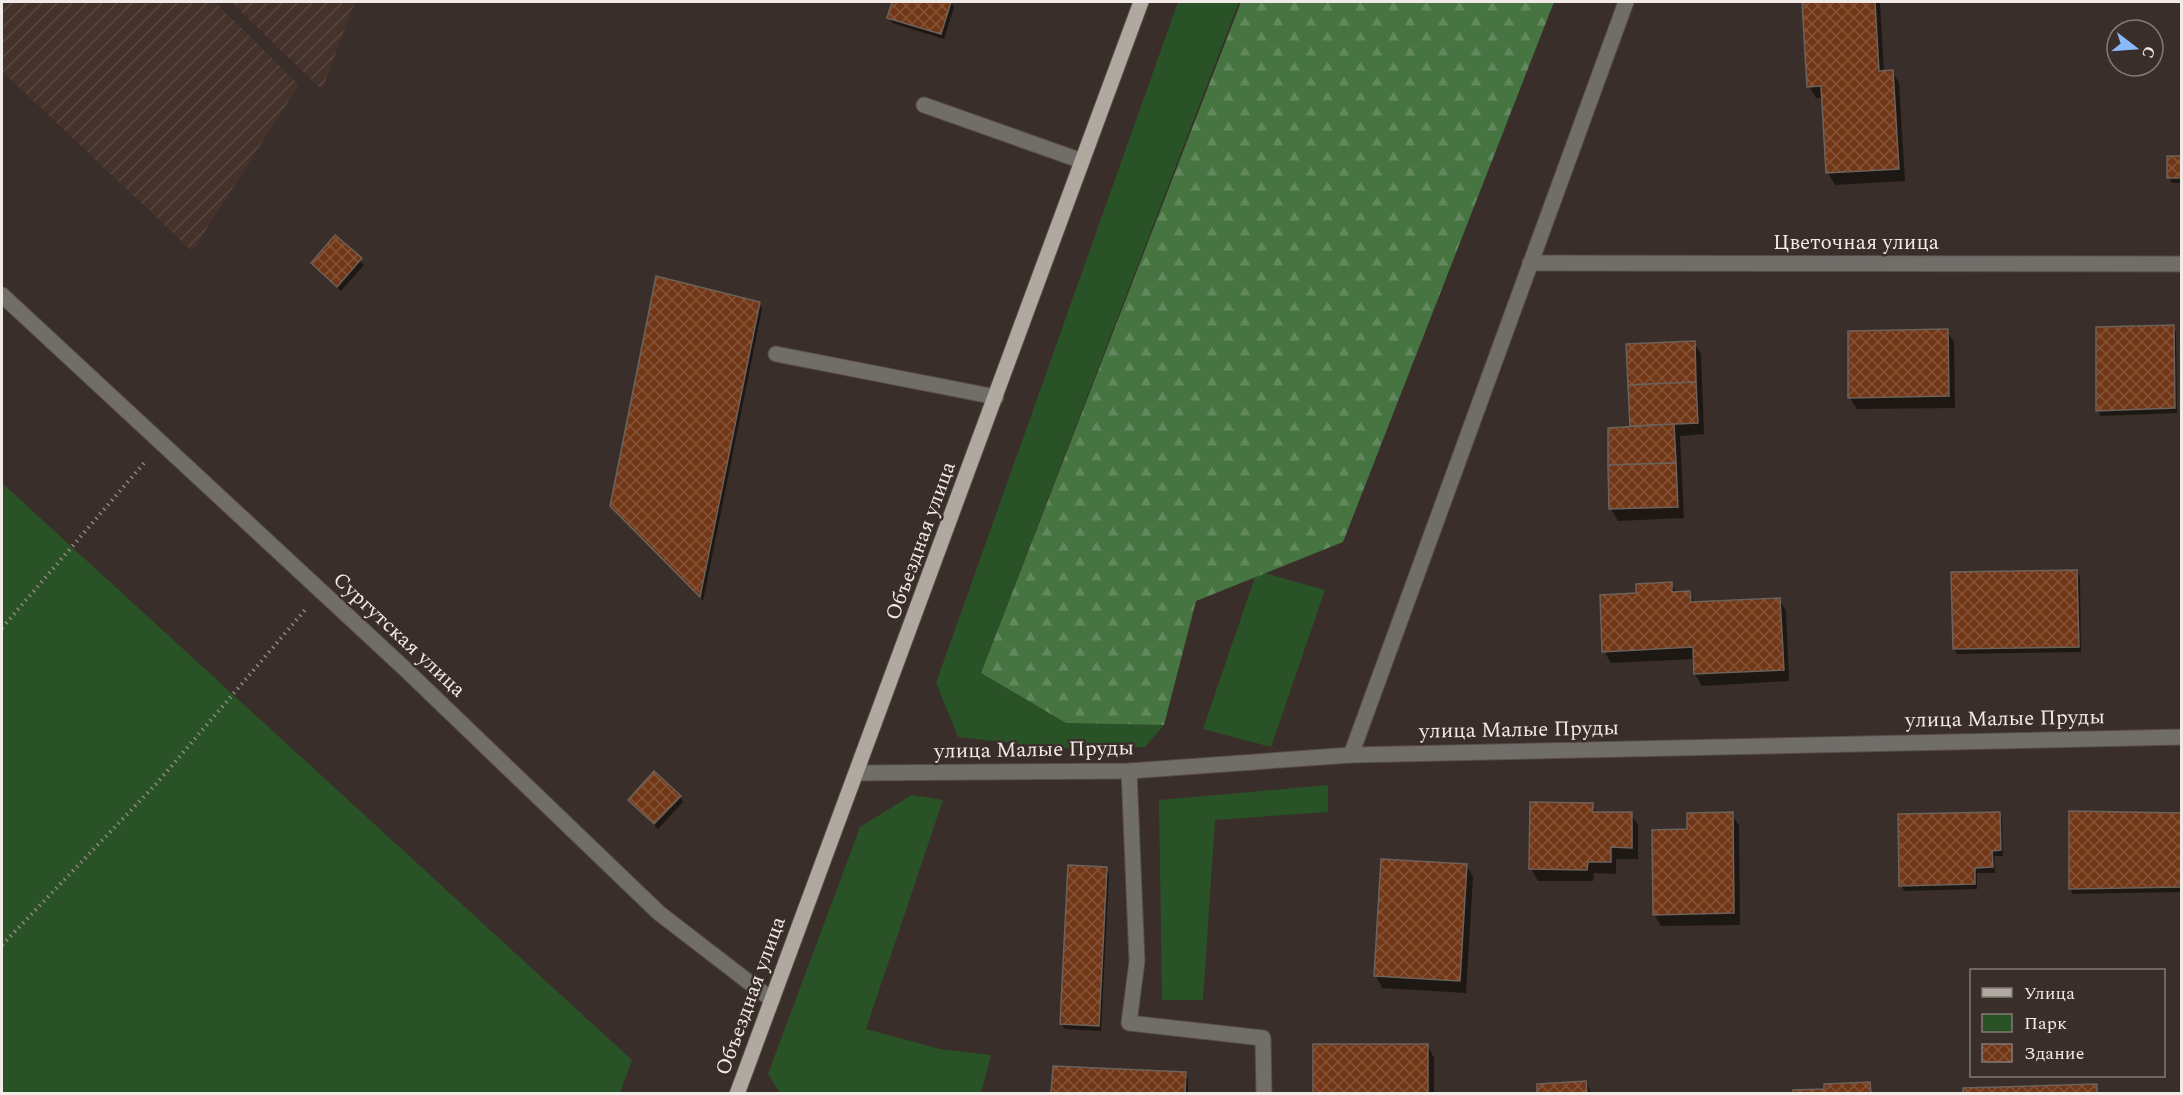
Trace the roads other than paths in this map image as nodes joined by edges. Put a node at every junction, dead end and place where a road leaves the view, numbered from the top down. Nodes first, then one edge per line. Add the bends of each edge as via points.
1 (1141, 2) edge
2 (1626, 2) edge
3 (924, 105) dead end
4 (1082, 160) junction
5 (1530, 263) junction
6 (2181, 264) edge
7 (2, 295) edge
8 (776, 354) dead end
9 (996, 397) junction
10 (2181, 737) edge
11 (1351, 754) junction
12 (1129, 771) junction
13 (857, 773) junction
14 (772, 1000) junction
15 (737, 1094) edge
16 (1264, 1094) edge

1 - 4 main road, Объездная улица
2 - 5 street
3 - 4 street
4 - 9 main road, Объездная улица
5 - 6 street, Цветочная улица
5 - 11 street
7 - 14 street, Сургутская улица via 659,913
8 - 9 street
9 - 13 main road, Объездная улица
10 - 11 street, улица Малые Пруды
11 - 12 street, улица Малые Пруды
12 - 13 street, улица Малые Пруды
12 - 16 street via 1137,961 1129,1023 1263,1038
13 - 14 main road, Объездная улица
14 - 15 main road, Объездная улица

